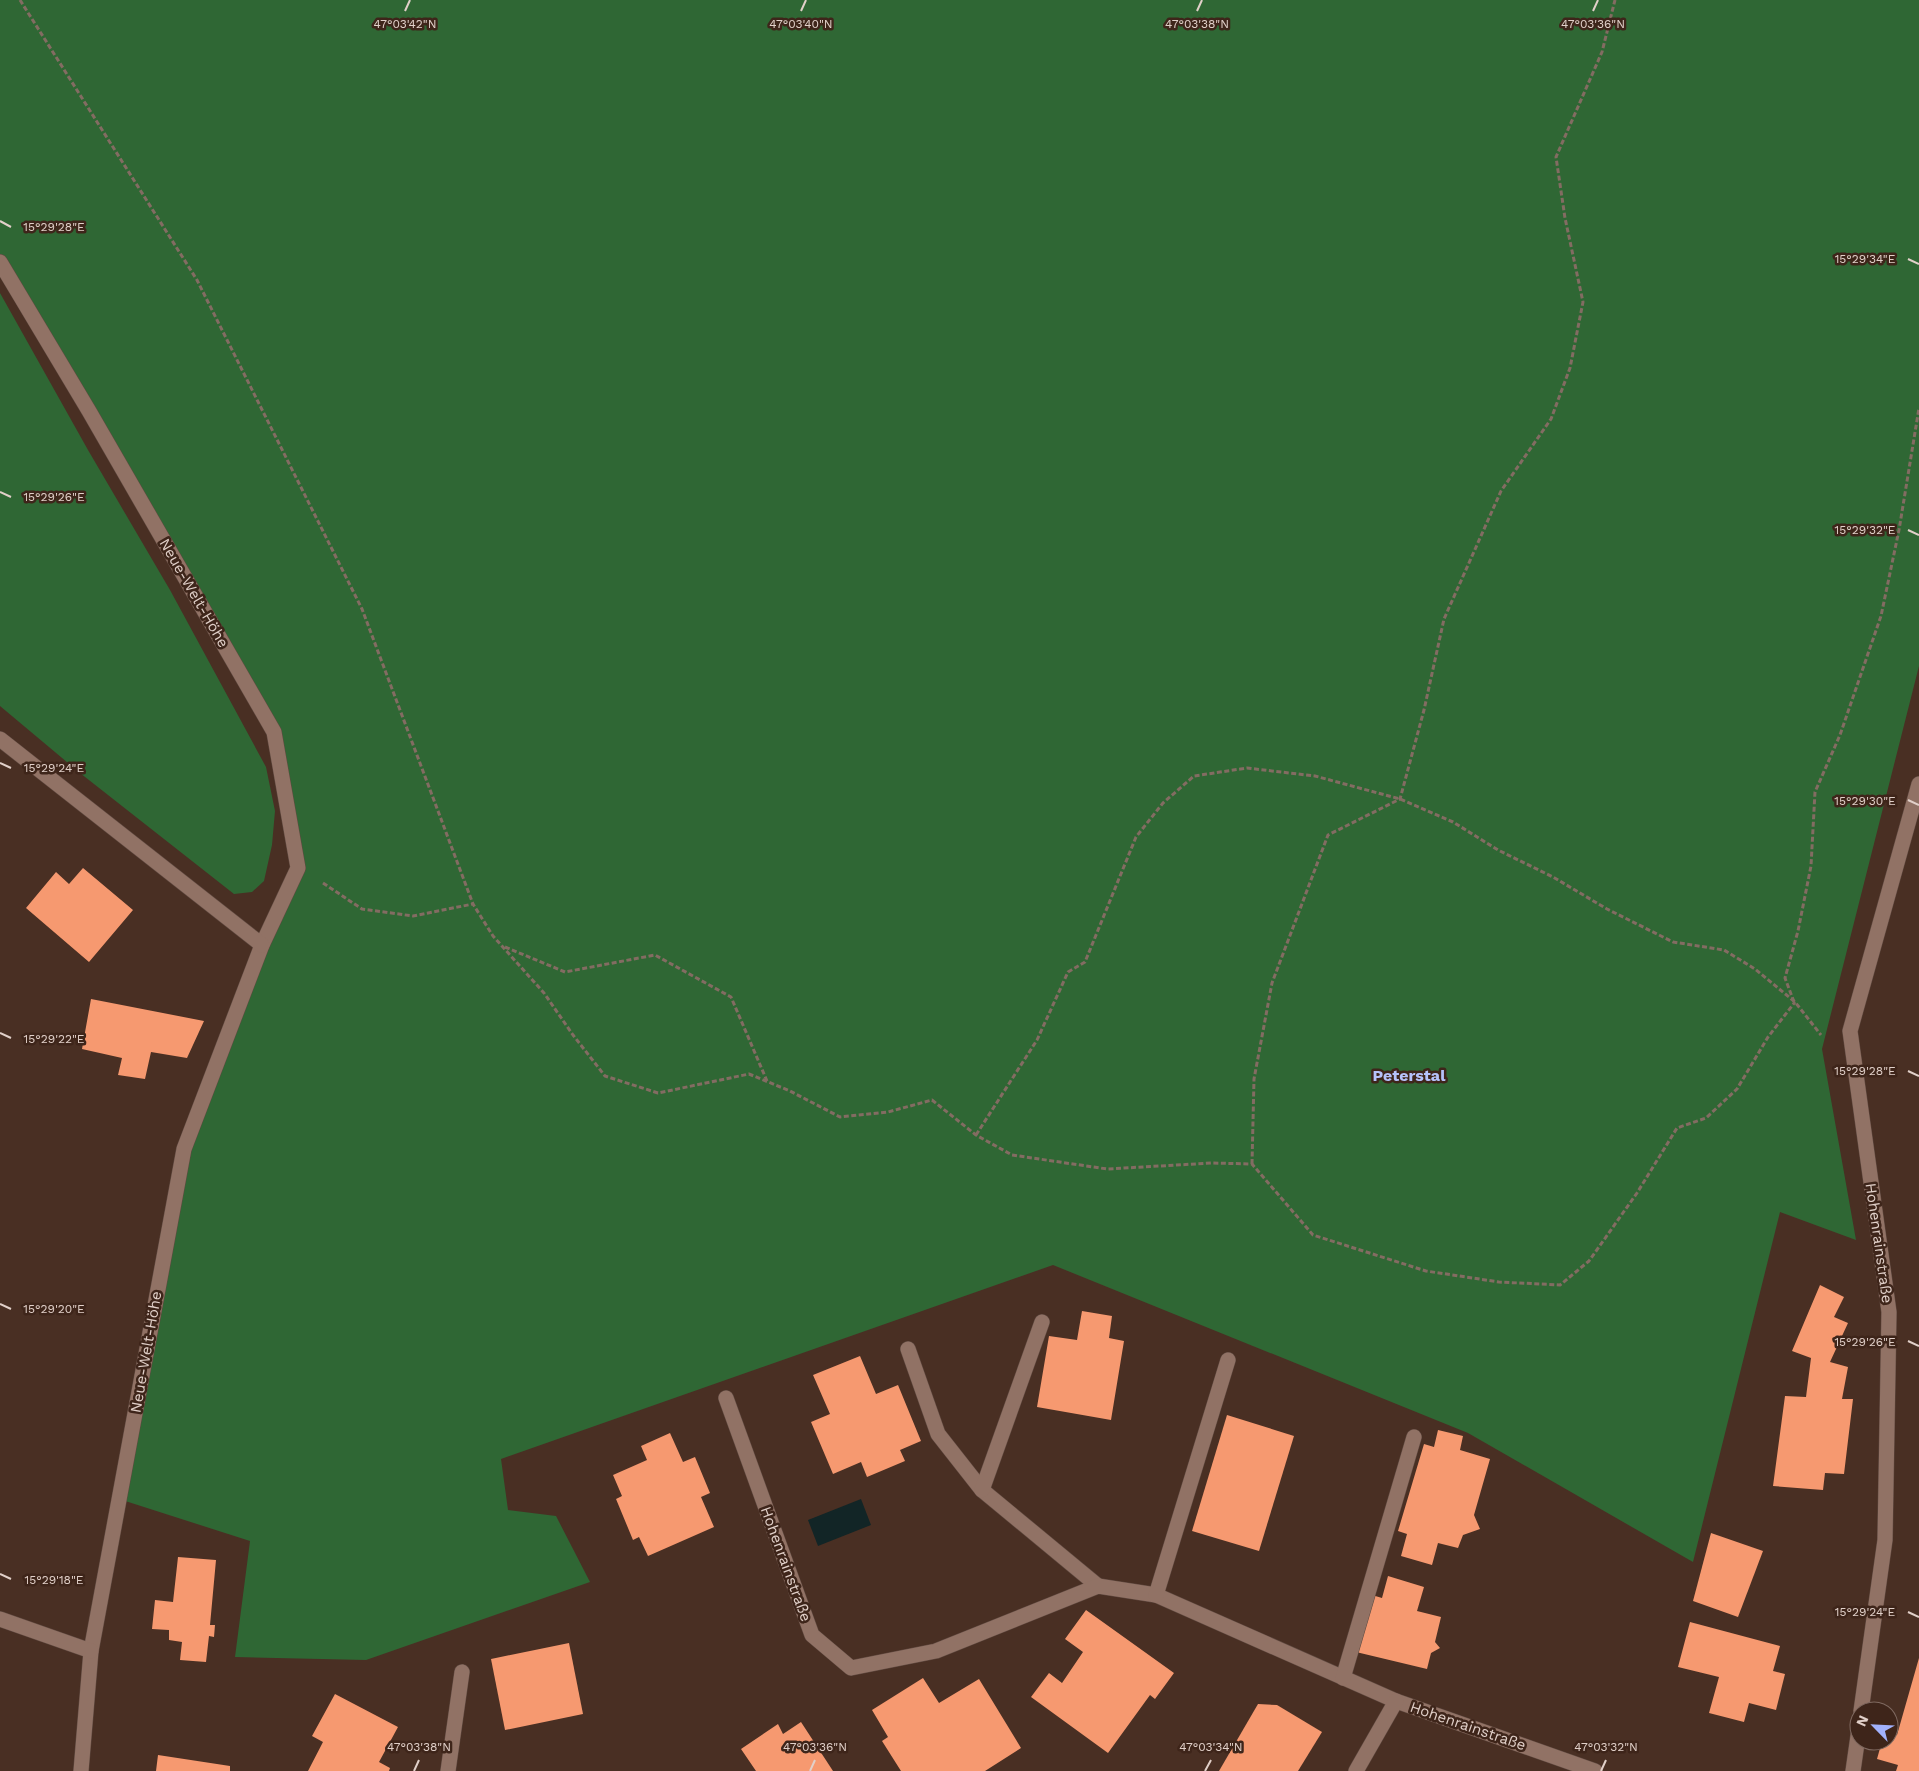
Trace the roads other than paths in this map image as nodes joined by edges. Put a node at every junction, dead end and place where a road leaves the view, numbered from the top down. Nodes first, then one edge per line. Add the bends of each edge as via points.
1 (0, 262) edge
2 (0, 739) edge
3 (1919, 784) edge
4 (262, 945) junction
5 (1042, 1322) dead end
6 (908, 1349) dead end
7 (1228, 1360) dead end
8 (726, 1398) dead end
9 (1414, 1438) dead end
10 (982, 1490) junction
11 (1098, 1586) junction
12 (1156, 1596) junction
13 (0, 1619) edge
14 (91, 1651) junction
15 (462, 1672) dead end
16 (1343, 1678) junction
17 (1396, 1701) junction
18 (1862, 1701) edge
19 (1856, 1751) edge
20 (81, 1771) edge
21 (448, 1771) edge
22 (1356, 1771) edge
23 (1595, 1771) edge
24 (1853, 1771) edge

1 - 4 street, Neue-Welt-Höhe via 274,732 298,868
2 - 4 street
3 - 18 street, Hohenrainstraße via 1850,1031 1889,1312 1885,1540
4 - 14 street, Neue-Welt-Höhe via 184,1149
5 - 10 street
6 - 10 street via 938,1434
7 - 12 street
8 - 11 street, Hohenrainstraße via 812,1635 850,1668 936,1651
9 - 16 street
10 - 11 street
11 - 12 street, Hohenrainstraße
12 - 16 street, Hohenrainstraße
13 - 14 street
14 - 20 street, Neue-Welt-Höhe
15 - 21 street
16 - 17 street, Hohenrainstraße
17 - 22 street
17 - 23 street, Hohenrainstraße
19 - 24 street

